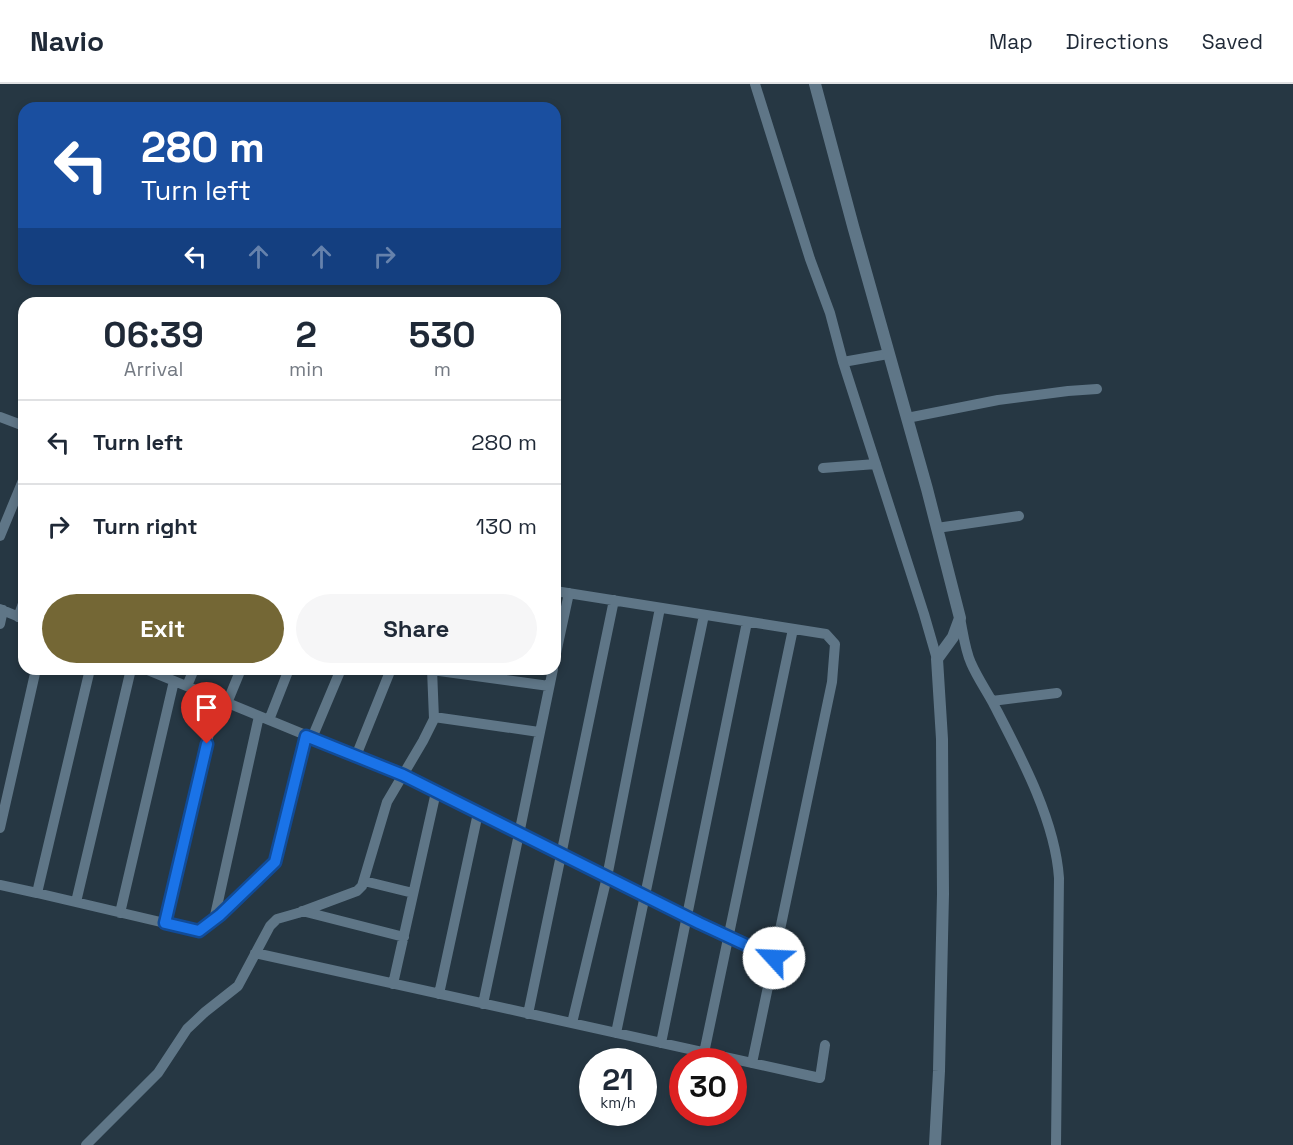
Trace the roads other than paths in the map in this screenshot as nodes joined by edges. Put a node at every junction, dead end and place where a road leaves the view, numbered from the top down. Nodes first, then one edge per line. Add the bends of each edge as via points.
1 (755, 84) edge
2 (815, 84) edge
3 (888, 354) junction
4 (843, 362) junction
5 (1097, 389) dead end
6 (0, 417) edge
7 (907, 418) junction
8 (18, 424) edge
9 (876, 464) junction
10 (823, 468) dead end
11 (18, 492) edge
12 (1019, 516) dead end
13 (937, 528) junction
14 (0, 536) edge
15 (561, 592) edge
16 (568, 593) junction
17 (614, 600) junction
18 (660, 608) junction
19 (2, 610) edge
20 (704, 615) junction
21 (18, 617) edge
22 (960, 618) junction
23 (747, 622) junction
24 (0, 624) edge
25 (561, 625) edge
26 (793, 629) junction
27 (937, 659) junction
28 (35, 675) edge
29 (89, 675) edge
30 (130, 675) edge
31 (160, 675) edge
32 (192, 675) edge
33 (237, 675) edge
34 (286, 675) edge
35 (339, 675) edge
36 (389, 675) edge
37 (432, 675) edge
38 (473, 675) edge
39 (552, 675) edge
40 (174, 681) junction
41 (187, 686) junction
42 (549, 686) junction
43 (1057, 693) dead end
44 (222, 701) junction
45 (992, 701) junction
46 (434, 717) junction
47 (264, 718) junction
48 (539, 732) junction
49 (309, 737) junction
50 (356, 756) junction
51 (403, 775) junction
52 (436, 792) junction
53 (478, 813) junction
54 (0, 828) edge
55 (519, 834) junction
56 (561, 854) junction
57 (607, 877) junction
58 (363, 881) junction
59 (0, 885) edge
60 (37, 893) junction
61 (413, 893) junction
62 (645, 896) junction
63 (76, 902) junction
64 (302, 911) junction
65 (120, 913) junction
66 (687, 917) junction
67 (214, 920) junction
68 (165, 923) junction
69 (729, 937) junction
70 (404, 938) junction
71 (255, 953) junction
72 (774, 958) junction
73 (393, 984) junction
74 (439, 994) junction
75 (483, 1004) junction
76 (528, 1014) junction
77 (572, 1023) junction
78 (616, 1033) junction
79 (661, 1043) junction
80 (825, 1045) dead end
81 (682, 1048) edge
82 (705, 1048) edge
83 (747, 1062) edge
84 (752, 1063) junction
85 (86, 1145) edge
86 (935, 1145) edge
87 (1056, 1145) edge

1 - 4 street
2 - 3 street
3 - 4 street
3 - 7 street
4 - 9 street
5 - 7 street via 998,400
6 - 8 street
7 - 13 street
9 - 10 street
9 - 27 street
11 - 14 street
12 - 13 street
13 - 22 street
15 - 16 street
16 - 17 street
16 - 25 street
17 - 18 street
17 - 56 street
18 - 20 street
18 - 57 street
19 - 21 street
19 - 24 street
20 - 23 street
20 - 62 street
22 - 27 street via 953,637
22 - 45 street via 969,661
23 - 26 street
23 - 66 street
26 - 69 street
26 - 72 street via 826,634 835,644 832,682
27 - 86 street via 943,894
28 - 54 street
29 - 60 street
30 - 63 street
31 - 40 street
32 - 41 street
33 - 44 street
34 - 47 street
35 - 49 street
36 - 50 street
37 - 46 street
38 - 42 street
39 - 42 street
40 - 41 street
40 - 65 street
41 - 44 street
42 - 48 street
43 - 45 street
44 - 47 street
44 - 68 street
45 - 87 street via 1042,805 1058,862
46 - 48 street
46 - 51 street
47 - 49 street
47 - 67 street
48 - 55 street
49 - 50 street
49 - 67 street via 275,862
50 - 51 street
51 - 52 street
51 - 58 street via 387,802
52 - 53 street
52 - 61 street
53 - 55 street
53 - 74 street
55 - 56 street
55 - 75 street
56 - 57 street
56 - 76 street
57 - 62 street
57 - 77 street
58 - 61 street
58 - 64 street via 357,891
59 - 60 street
60 - 63 street
61 - 70 street
62 - 66 street
62 - 78 street
63 - 65 street
64 - 70 street
64 - 71 street via 277,919
65 - 68 street
66 - 69 street
66 - 79 street
67 - 68 street via 199,931
69 - 72 street
69 - 82 street
70 - 73 street
71 - 73 street
71 - 85 street via 238,986 188,1029 158,1072
72 - 84 street
73 - 74 street
74 - 75 street
75 - 76 street
76 - 77 street
77 - 78 street
78 - 79 street
79 - 81 street
80 - 84 street via 820,1078
83 - 84 street

